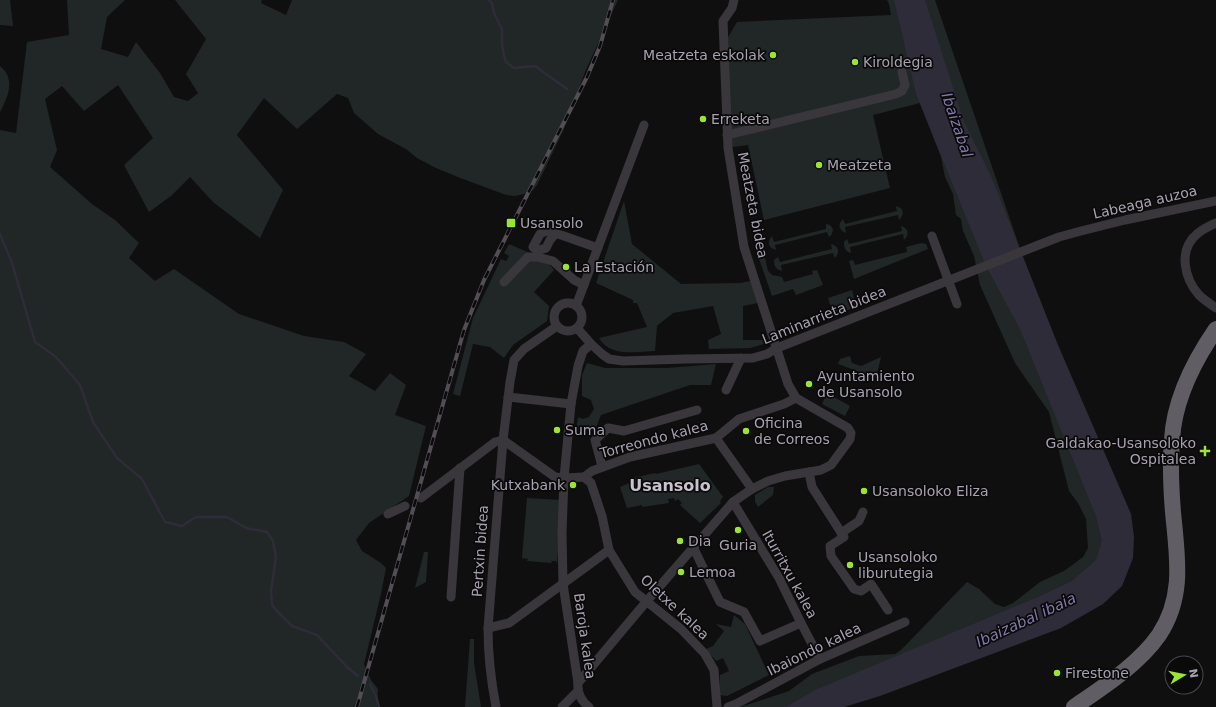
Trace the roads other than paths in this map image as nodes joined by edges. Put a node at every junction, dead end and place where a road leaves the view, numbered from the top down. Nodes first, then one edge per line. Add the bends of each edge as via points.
1 (734, 0) edge
2 (902, 72) dead end
3 (644, 125) dead end
4 (727, 135) junction
5 (1216, 201) edge
6 (1216, 223) edge
7 (1081, 231) joint
8 (555, 234) dead end
9 (932, 236) dead end
10 (598, 248) junction
11 (949, 280) junction
12 (504, 282) dead end
13 (584, 285) junction
14 (957, 304) dead end
15 (576, 306) junction
16 (1213, 306) edge
17 (557, 326) junction
18 (577, 328) junction
19 (1216, 329) edge
20 (591, 344) junction
21 (777, 348) junction
22 (741, 358) junction
23 (726, 390) dead end
24 (508, 397) junction
25 (796, 398) junction
26 (570, 404) junction
27 (697, 410) dead end
28 (716, 438) junction
29 (499, 441) junction
30 (602, 466) junction
31 (460, 468) junction
32 (809, 472) junction
33 (584, 477) junction
34 (564, 478) junction
35 (752, 489) junction
36 (421, 498) dead end
37 (733, 502) junction
38 (405, 506) dead end
39 (863, 512) dead end
40 (388, 514) dead end
41 (843, 535) junction
42 (693, 548) junction
43 (610, 550) junction
44 (563, 584) junction
45 (450, 597) dead end
46 (646, 602) junction
47 (888, 610) dead end
48 (905, 622) dead end
49 (801, 623) junction
50 (488, 628) junction
51 (820, 660) junction
52 (578, 687) junction
53 (732, 706) edge
54 (496, 707) edge
55 (562, 707) edge
56 (589, 707) edge
57 (717, 707) edge
58 (1074, 707) edge

1 - 4 street, Meatzeta bidea via 723,21
2 - 4 street, Meatzeta bidea via 905,85 902,91 896,94
3 - 10 street
4 - 21 street, Meatzeta bidea via 744,247
5 - 7 street, Labeaga auzoa
6 - 16 street via 1196,234 1188,245 1185,257 1189,280 1200,296
7 - 11 street, Laminarrieta bidea via 1059,237
8 - 10 street
9 - 11 street
10 - 13 street
11 - 14 street
11 - 21 street, Laminarrieta bidea
12 - 13 street via 528,257 537,257 553,261 574,280
13 - 15 street
15 - 17 street via 568,303 556,309 554,318
15 - 18 street via 582,313 582,321
17 - 18 street via 569,332
17 - 24 street, Pertxin bidea via 524,349 514,360
18 - 20 street, Laminarrieta bidea
19 - 58 highway via 1182,392 1172,438 1171,478 1178,579 1171,610 1158,635 1139,657
20 - 22 street, Laminarrieta bidea via 609,359 623,361
20 - 26 street via 583,351
21 - 22 street, Laminarrieta bidea via 753,358
21 - 25 street, Meatzeta bidea via 788,384
22 - 23 street
24 - 26 street
24 - 29 street, Pertxin bidea
25 - 28 street, Torreondo kalea via 739,419
25 - 32 street via 848,428 851,433 850,439 831,465
26 - 34 street
27 - 30 street via 624,432 608,428 595,440
28 - 30 street, Torreondo kalea via 630,457
28 - 35 street
29 - 31 street
29 - 34 street via 555,477
29 - 50 street, Pertxin bidea
30 - 33 street, Torreondo kalea
31 - 36 street
31 - 45 street, Pertxin bidea
32 - 35 street via 768,481
32 - 41 street via 812,487
33 - 34 street
33 - 43 street, Oletxe kalea via 590,483 602,516
34 - 44 street, Baroja kalea
35 - 37 street
37 - 42 street
37 - 49 street, Iturritxu kalea via 779,578
38 - 40 street
39 - 41 street via 859,521
41 - 47 street via 830,546 831,556 854,589 861,591 870,584
42 - 46 street
42 - 49 street via 720,602 744,612 760,641
43 - 44 street
43 - 46 street, Oletxe kalea via 635,592
44 - 50 street via 509,623
44 - 52 street, Baroja kalea
46 - 52 street
46 - 57 street, Oletxe kalea via 681,629 705,654 714,670
48 - 51 street, Ibaiondo kalea
49 - 51 street, Iturritxu kalea
50 - 54 street, Pertxin bidea via 491,682
51 - 53 street, Ibaiondo kalea
52 - 55 street
52 - 56 street via 582,702

